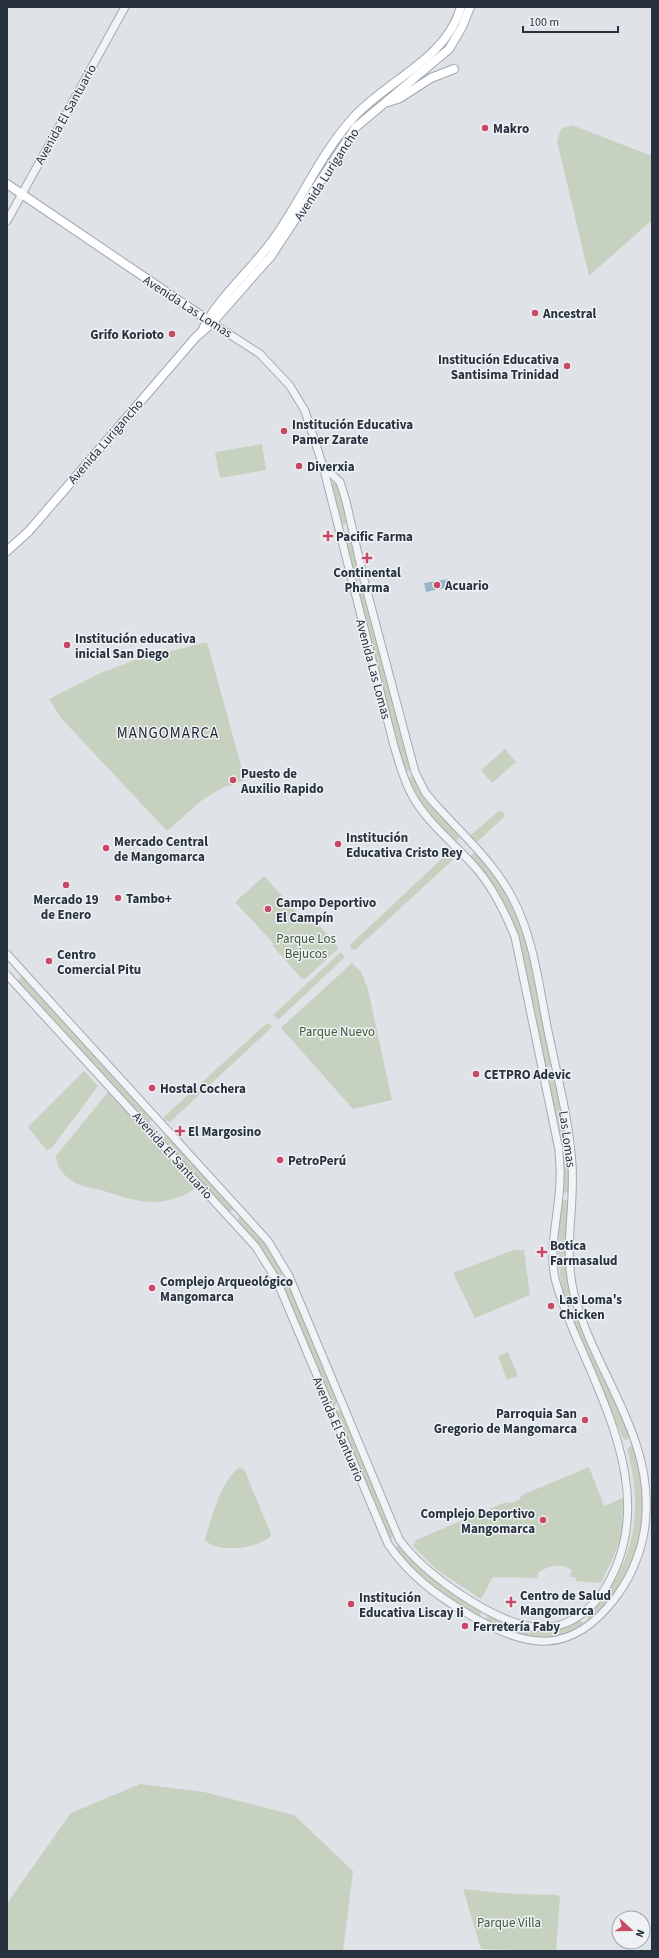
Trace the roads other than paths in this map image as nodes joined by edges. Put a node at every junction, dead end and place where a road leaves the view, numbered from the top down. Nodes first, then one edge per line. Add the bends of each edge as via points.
1 (125, 7) edge
2 (461, 7) edge
3 (470, 7) edge
4 (454, 69) dead end
5 (383, 104) junction
6 (312, 179) junction
7 (7, 184) edge
8 (319, 184) junction
9 (21, 194) junction
10 (7, 221) edge
11 (210, 322) junction
12 (323, 466) junction
13 (352, 525) junction
14 (339, 529) junction
15 (7, 551) edge
16 (364, 580) junction
17 (352, 583) junction
18 (415, 772) junction
19 (404, 777) junction
20 (473, 845) joint
21 (462, 855) joint
22 (7, 954) edge
23 (7, 975) edge
24 (635, 1440) joint
25 (623, 1445) joint

1 - 9 street, Avenida El Santuario
2 - 6 main road, Avenida Lurigancho via 453,26 442,42 424,60 359,112 341,133
3 - 5 main road, Avenida Lurigancho via 449,49
4 - 5 main road via 426,80 400,98
5 - 8 main road, Avenida Lurigancho via 356,127
6 - 8 main road
6 - 11 main road, Avenida Lurigancho via 276,236
7 - 9 main road, Avenida Las Lomas
8 - 11 main road, Avenida Lurigancho via 271,256
9 - 10 street, Avenida El Santuario
9 - 11 main road, Avenida Las Lomas
11 - 12 street, Avenida Las Lomas via 260,354 290,386 305,411
11 - 15 main road, Avenida Lurigancho via 29,531
12 - 13 street, Avenida Las Lomas via 340,482
12 - 14 street, Avenida Las Lomas
13 - 14 street
13 - 16 street, Avenida Las Lomas
14 - 17 street, Avenida Las Lomas
16 - 17 street
16 - 18 street, Avenida Las Lomas
17 - 19 street, Avenida Las Lomas
18 - 19 street
18 - 20 street, Avenida Las Lomas via 425,792
19 - 21 street, Avenida Las Lomas via 412,796
20 - 24 street, Las Lomas via 489,862 505,886 520,914 528,939 570,1142 573,1179 568,1242 570,1277 577,1306
21 - 25 street, Las Lomas via 491,888 505,912 515,937 559,1150 560,1179 553,1246 555,1277 566,1311
22 - 25 street, Avenida El Santuario via 268,1241 289,1276 399,1539 424,1568 487,1610 510,1622 544,1628 558,1626 582,1615 610,1582 629,1538 634,1507 633,1490
23 - 24 street, Avenida El Santuario via 256,1247 277,1281 388,1544 415,1577 442,1598 493,1629 529,1641 554,1641 590,1626 619,1594 628,1579 643,1541 646,1485 642,1460

